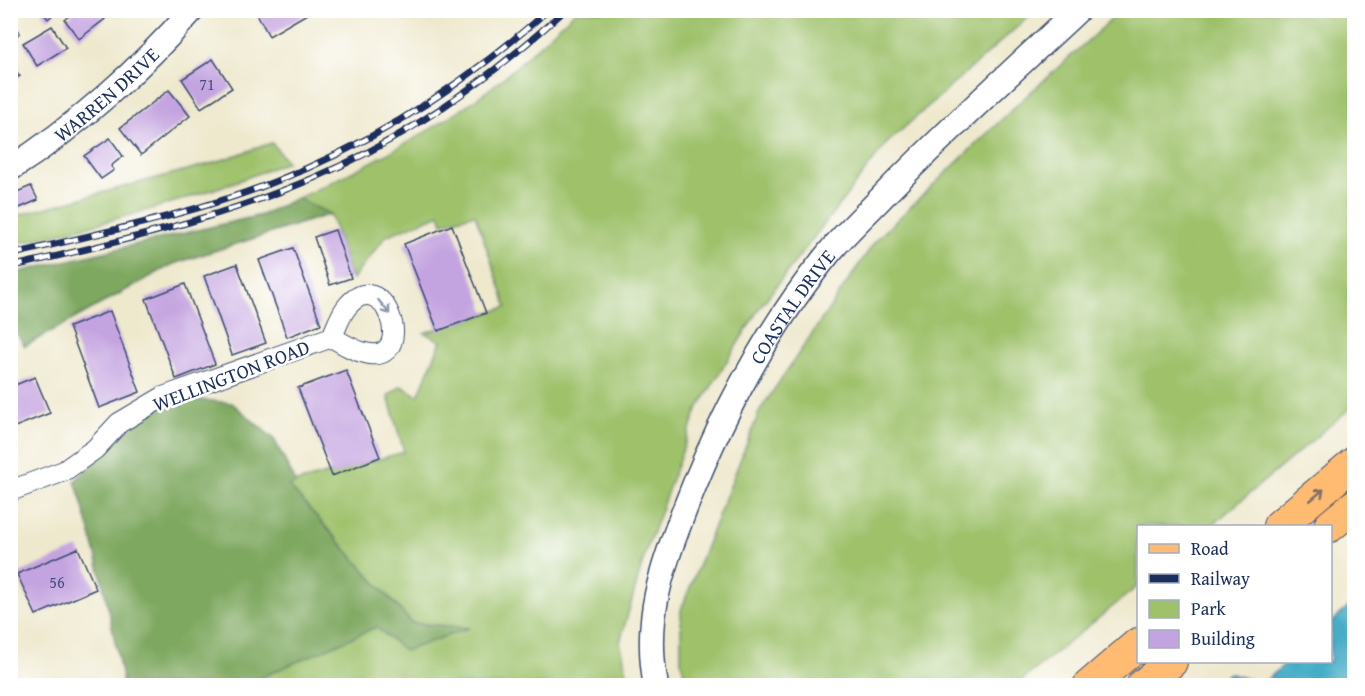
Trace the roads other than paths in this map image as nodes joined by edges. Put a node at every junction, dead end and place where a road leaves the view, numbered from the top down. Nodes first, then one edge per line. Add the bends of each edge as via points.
1 (192, 10) edge
2 (1078, 10) edge
3 (10, 169) edge
4 (332, 337) dead end
5 (1354, 463) edge
6 (10, 491) edge
7 (1354, 506) edge
8 (1280, 525) edge
9 (1331, 525) edge
10 (1137, 645) edge
11 (1170, 663) edge
12 (656, 686) edge
13 (1089, 686) edge
14 (1142, 686) edge

1 - 3 street, WARREN DRIVE via 78,120
2 - 12 street, COASTAL DRIVE via 915,163 828,253 773,330 699,472 674,538 653,607 650,635
4 - 6 street, WELLINGTON ROAD via 163,397 119,423 95,448 64,471
8 -> 5 main road
7 - 9 main road
10 - 13 main road
11 - 14 main road

